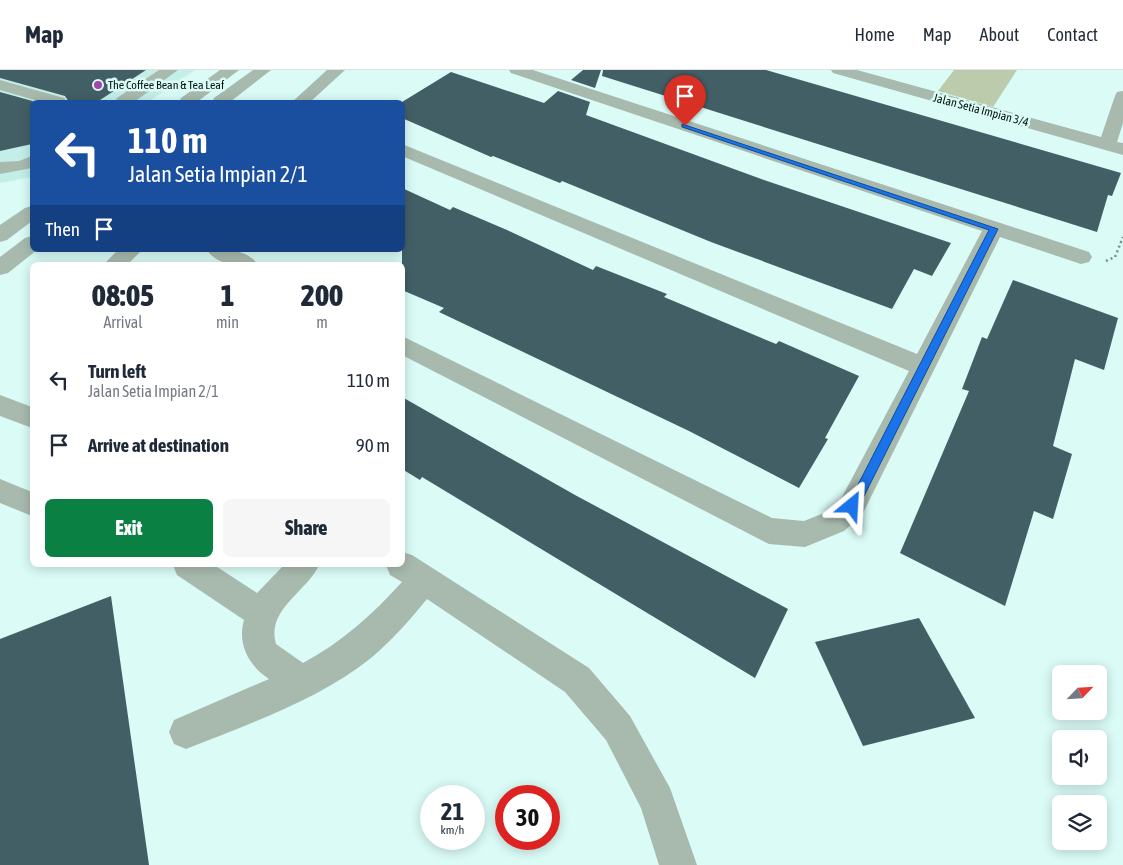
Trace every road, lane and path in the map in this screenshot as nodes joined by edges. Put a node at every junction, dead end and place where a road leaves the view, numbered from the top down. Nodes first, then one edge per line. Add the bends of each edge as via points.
1 (170, 70) edge
2 (231, 70) edge
3 (263, 70) edge
4 (337, 70) edge
5 (517, 70) edge
6 (839, 70) edge
7 (199, 76) dead end
8 (0, 85) edge
9 (1123, 96) edge
10 (51, 100) edge
11 (126, 100) edge
12 (182, 100) edge
13 (190, 100) edge
14 (223, 100) edge
15 (302, 100) edge
16 (1115, 147) edge
17 (405, 150) edge
18 (27, 164) edge
19 (0, 168) edge
20 (30, 213) edge
21 (4, 229) edge
22 (994, 229) junction
23 (30, 234) edge
24 (30, 244) edge
25 (129, 252) edge
26 (222, 252) edge
27 (1082, 257) dead end
28 (117, 262) edge
29 (242, 262) edge
30 (1, 266) edge
31 (405, 346) edge
32 (924, 367) junction
33 (0, 405) edge
34 (30, 417) edge
35 (191, 567) edge
36 (302, 567) edge
37 (413, 572) edge
38 (260, 613) junction
39 (302, 681) junction
40 (186, 732) dead end
41 (678, 865) edge

1 - 11 street
2 - 13 street
3 - 14 street
4 - 15 street
5 - 22 street
6 - 16 street, Jalan Setia Impian 3/4 via 908,82
7 - 12 street
8 - 10 street
9 - 16 street
17 - 32 street
18 - 19 street
20 - 21 street
21 - 23 street
22 - 27 street
22 - 32 street
24 - 30 street
25 - 28 street
26 - 29 street
31 - 32 street via 769,531 805,534 834,522 852,506
33 - 34 street
35 - 38 street
36 - 38 street
37 - 39 street via 390,618 349,654
37 - 41 street via 576,680 618,728 656,801
38 - 39 street via 256,630 264,656
39 - 40 street

